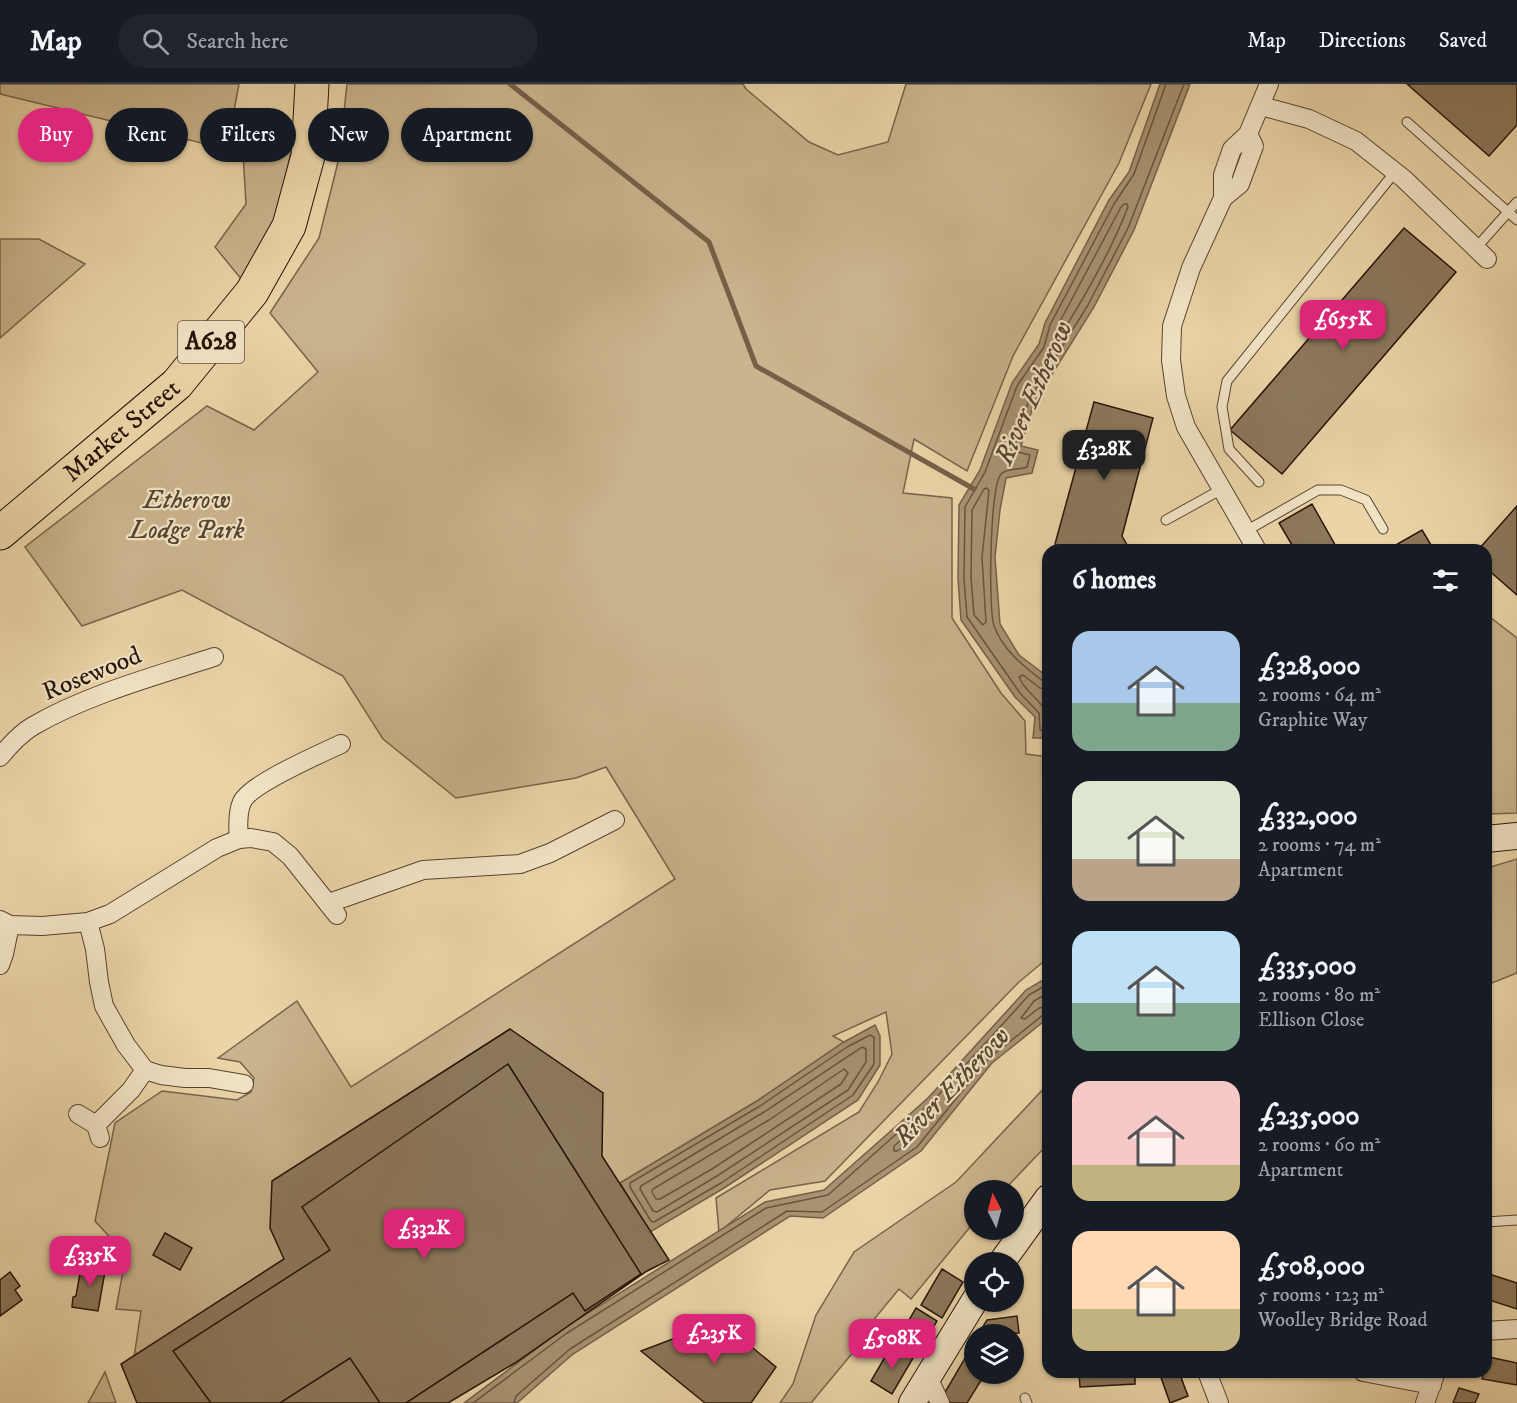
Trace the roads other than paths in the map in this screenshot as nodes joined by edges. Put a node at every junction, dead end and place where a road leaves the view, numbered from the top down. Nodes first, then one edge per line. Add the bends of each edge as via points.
1 (312, 84) edge
2 (1269, 84) edge
3 (1261, 106) junction
4 (1407, 122) dead end
5 (1395, 172) junction
6 (1517, 202) edge
7 (1508, 212) junction
8 (1517, 220) edge
9 (1481, 253) joint
10 (1259, 482) dead end
11 (1222, 489) junction
12 (1166, 520) dead end
13 (1383, 529) dead end
14 (1246, 531) junction
15 (0, 533) edge
16 (1254, 544) edge
17 (214, 657) dead end
18 (341, 744) dead end
19 (0, 757) edge
20 (615, 820) dead end
21 (239, 839) junction
22 (88, 922) junction
23 (5, 923) edge
24 (0, 965) edge
25 (145, 1070) junction
26 (244, 1084) dead end
27 (78, 1114) dead end
28 (1042, 1206) edge
29 (1517, 1220) edge
30 (1492, 1222) edge
31 (1010, 1252) edge
32 (968, 1312) edge
33 (1517, 1329) edge
34 (1492, 1331) edge
35 (928, 1377) junction
36 (1209, 1378) edge
37 (1434, 1379) edge
38 (912, 1403) edge
39 (940, 1403) edge
40 (1219, 1403) edge
41 (1425, 1403) edge

1 - 15 highway, Market Street / A628 via 308,156 289,226 252,292 177,384
2 - 3 street
3 - 5 street via 1309,119 1356,141
3 - 11 street via 1248,134 1232,149 1223,175 1223,198 1188,277 1172,326 1176,396 1186,427
4 - 7 lane
5 - 9 street
5 - 10 lane via 1227,381 1222,408 1229,449
6 - 7 lane
7 - 8 lane
7 - 9 lane
11 - 12 lane
11 - 14 street
13 - 14 lane via 1366,500 1341,490 1318,490
14 - 16 street
17 - 19 street, Rosewood via 69,708 32,726
18 - 21 street via 249,793 241,803
20 - 21 street via 520,864 423,870 333,909 290,856 273,842
21 - 22 street via 217,848 110,914
22 - 23 street via 42,926
22 - 25 street via 104,1006 126,1046
23 - 24 street
25 - 26 street
25 - 27 street via 98,1131
28 - 31 street
29 - 30 lane
32 - 35 street
33 - 34 street
35 - 38 street
35 - 39 street
36 - 40 street
37 - 41 street

